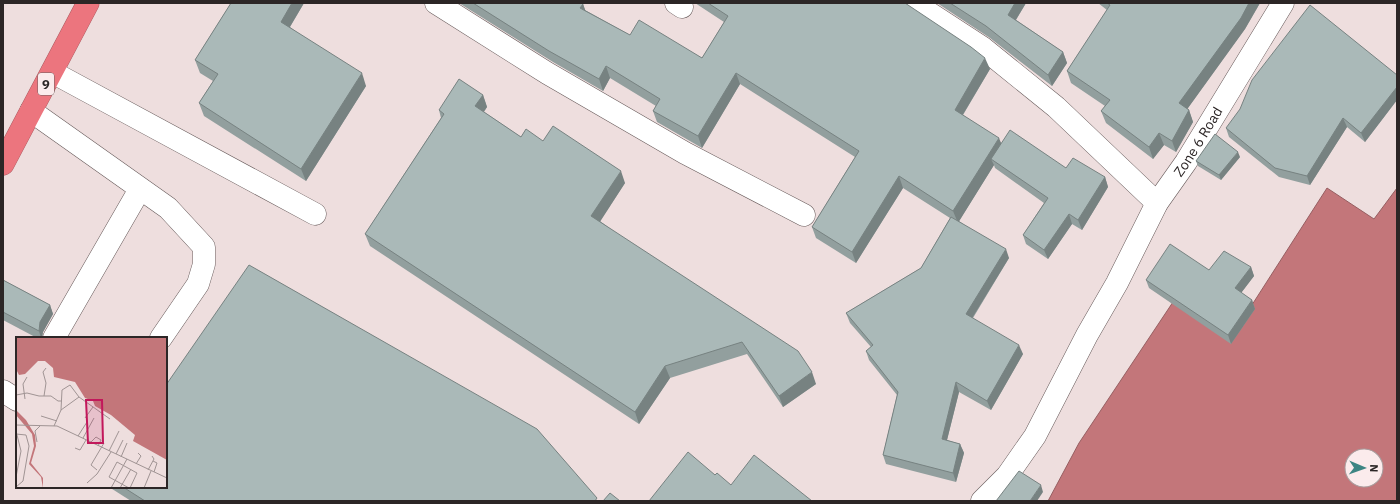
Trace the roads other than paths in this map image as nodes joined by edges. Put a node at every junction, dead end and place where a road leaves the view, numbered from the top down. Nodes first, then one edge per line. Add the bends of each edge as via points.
1 (88, 3) edge
2 (436, 3) edge
3 (914, 3) edge
4 (1283, 3) edge
5 (52, 72) junction
6 (32, 111) junction
7 (3, 164) edge
8 (140, 189) junction
9 (1157, 203) junction
10 (315, 214) dead end
11 (804, 215) dead end
12 (55, 337) edge
13 (163, 337) edge
14 (3, 391) edge
15 (16, 399) edge
16 (982, 501) edge

1 - 5 highway, 9
2 - 11 street via 547,73 671,145
3 - 9 street via 983,48 1056,107
4 - 9 street, Zone 6 Road via 1186,162
5 - 6 highway, 9
5 - 10 street
6 - 7 highway, 9
6 - 8 street
8 - 12 street
8 - 13 street via 168,208 204,247 204,264 198,284
9 - 16 street, Zone 6 Road via 1035,436 1007,476
14 - 15 street

